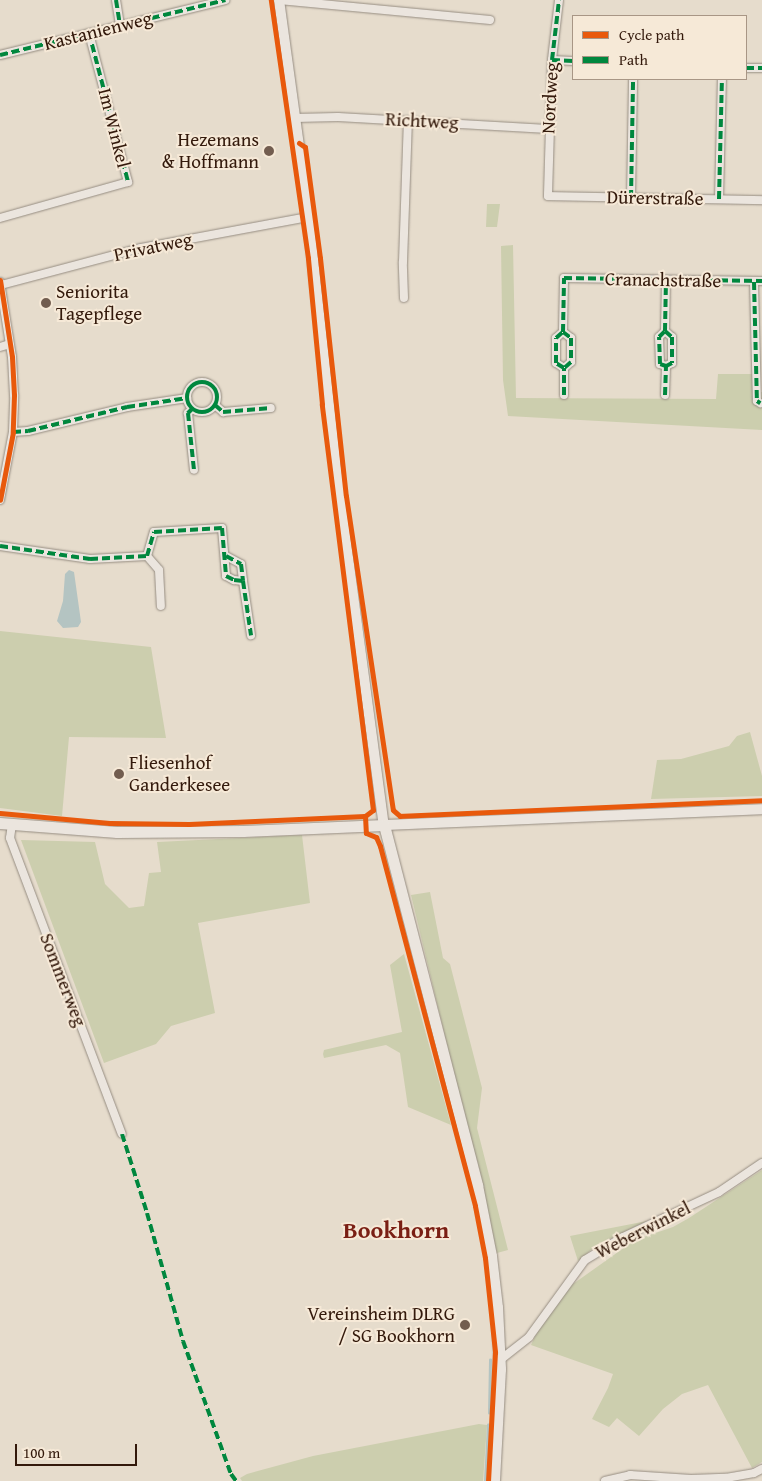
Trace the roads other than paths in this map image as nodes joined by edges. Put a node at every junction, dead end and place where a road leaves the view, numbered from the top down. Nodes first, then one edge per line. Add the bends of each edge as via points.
1 (116, 0) edge
2 (225, 0) edge
3 (279, 0) edge
4 (559, 0) edge
5 (490, 20) dead end
6 (120, 25) junction
7 (89, 33) junction
8 (0, 55) edge
9 (552, 60) junction
10 (572, 61) edge
11 (747, 68) edge
12 (762, 68) edge
13 (633, 80) edge
14 (722, 80) edge
15 (295, 118) junction
16 (408, 120) junction
17 (548, 129) junction
18 (548, 196) joint
19 (631, 198) junction
20 (719, 199) junction
21 (762, 200) edge
22 (308, 217) junction
23 (0, 218) edge
24 (666, 281) junction
25 (0, 282) edge
26 (758, 282) edge
27 (404, 298) dead end
28 (665, 331) junction
29 (563, 332) junction
30 (10, 344) junction
31 (0, 346) edge
32 (666, 366) junction
33 (564, 368) junction
34 (564, 395) dead end
35 (665, 395) dead end
36 (187, 398) junction
37 (760, 402) dead end
38 (214, 406) junction
39 (271, 408) dead end
40 (192, 409) junction
41 (12, 432) junction
42 (194, 470) dead end
43 (2, 481) edge
44 (0, 500) edge
45 (0, 546) edge
46 (147, 556) junction
47 (226, 556) junction
48 (243, 581) junction
49 (161, 606) dead end
50 (251, 635) dead end
51 (762, 809) edge
52 (6, 824) edge
53 (384, 825) junction
54 (122, 1134) dead end
55 (762, 1163) edge
56 (500, 1360) junction
57 (762, 1469) edge
58 (494, 1481) edge
59 (605, 1481) edge

1 - 6 street
2 - 6 street, Kastanienweg
3 - 5 street
3 - 15 street
4 - 9 street, Nordweg
6 - 7 street, Kastanienweg
7 - 8 street, Kastanienweg
7 - 23 street, Im Winkel via 128,182
9 - 10 street
9 - 17 street, Nordweg
11 - 12 street
13 - 19 street
14 - 20 street
15 - 16 street, Richtweg
15 - 22 street
16 - 17 street, Richtweg
16 - 27 street
17 - 18 street, Nordweg
18 - 19 street, Dürerstraße
19 - 20 street, Dürerstraße
20 - 21 street, Dürerstraße
22 - 25 street, Privatweg via 141,248
22 - 53 street via 335,460
24 - 26 street, Cranachstraße
24 - 28 street
24 - 29 street, Cranachstraße via 564,278
25 - 30 street
26 - 37 street via 757,401
28 - 32 street via 659,338 660,364
28 - 32 street via 672,337 672,363
29 - 33 street via 556,338 556,363
29 - 33 street via 571,338 572,362
30 - 31 street
30 - 41 street via 14,395
32 - 35 street
33 - 34 street
36 - 38 street via 192,385 206,382 216,391
36 - 40 street
36 - 41 street via 127,407
38 - 39 street via 223,412
38 - 40 street via 204,412
40 - 42 street via 188,413
41 - 43 street
43 - 44 street
45 - 46 street via 90,559
46 - 47 street via 154,532 222,528
46 - 49 street via 159,570
47 - 48 street via 241,564
47 - 48 street via 226,576
48 - 50 street
51 - 53 street
52 - 53 main road via 117,832
52 - 54 street, Sommerweg
53 - 56 main road via 477,1185 491,1256
55 - 56 street, Weberwinkel via 718,1192 623,1237 585,1260 529,1337
56 - 58 main road
57 - 59 street via 726,1478 630,1475

